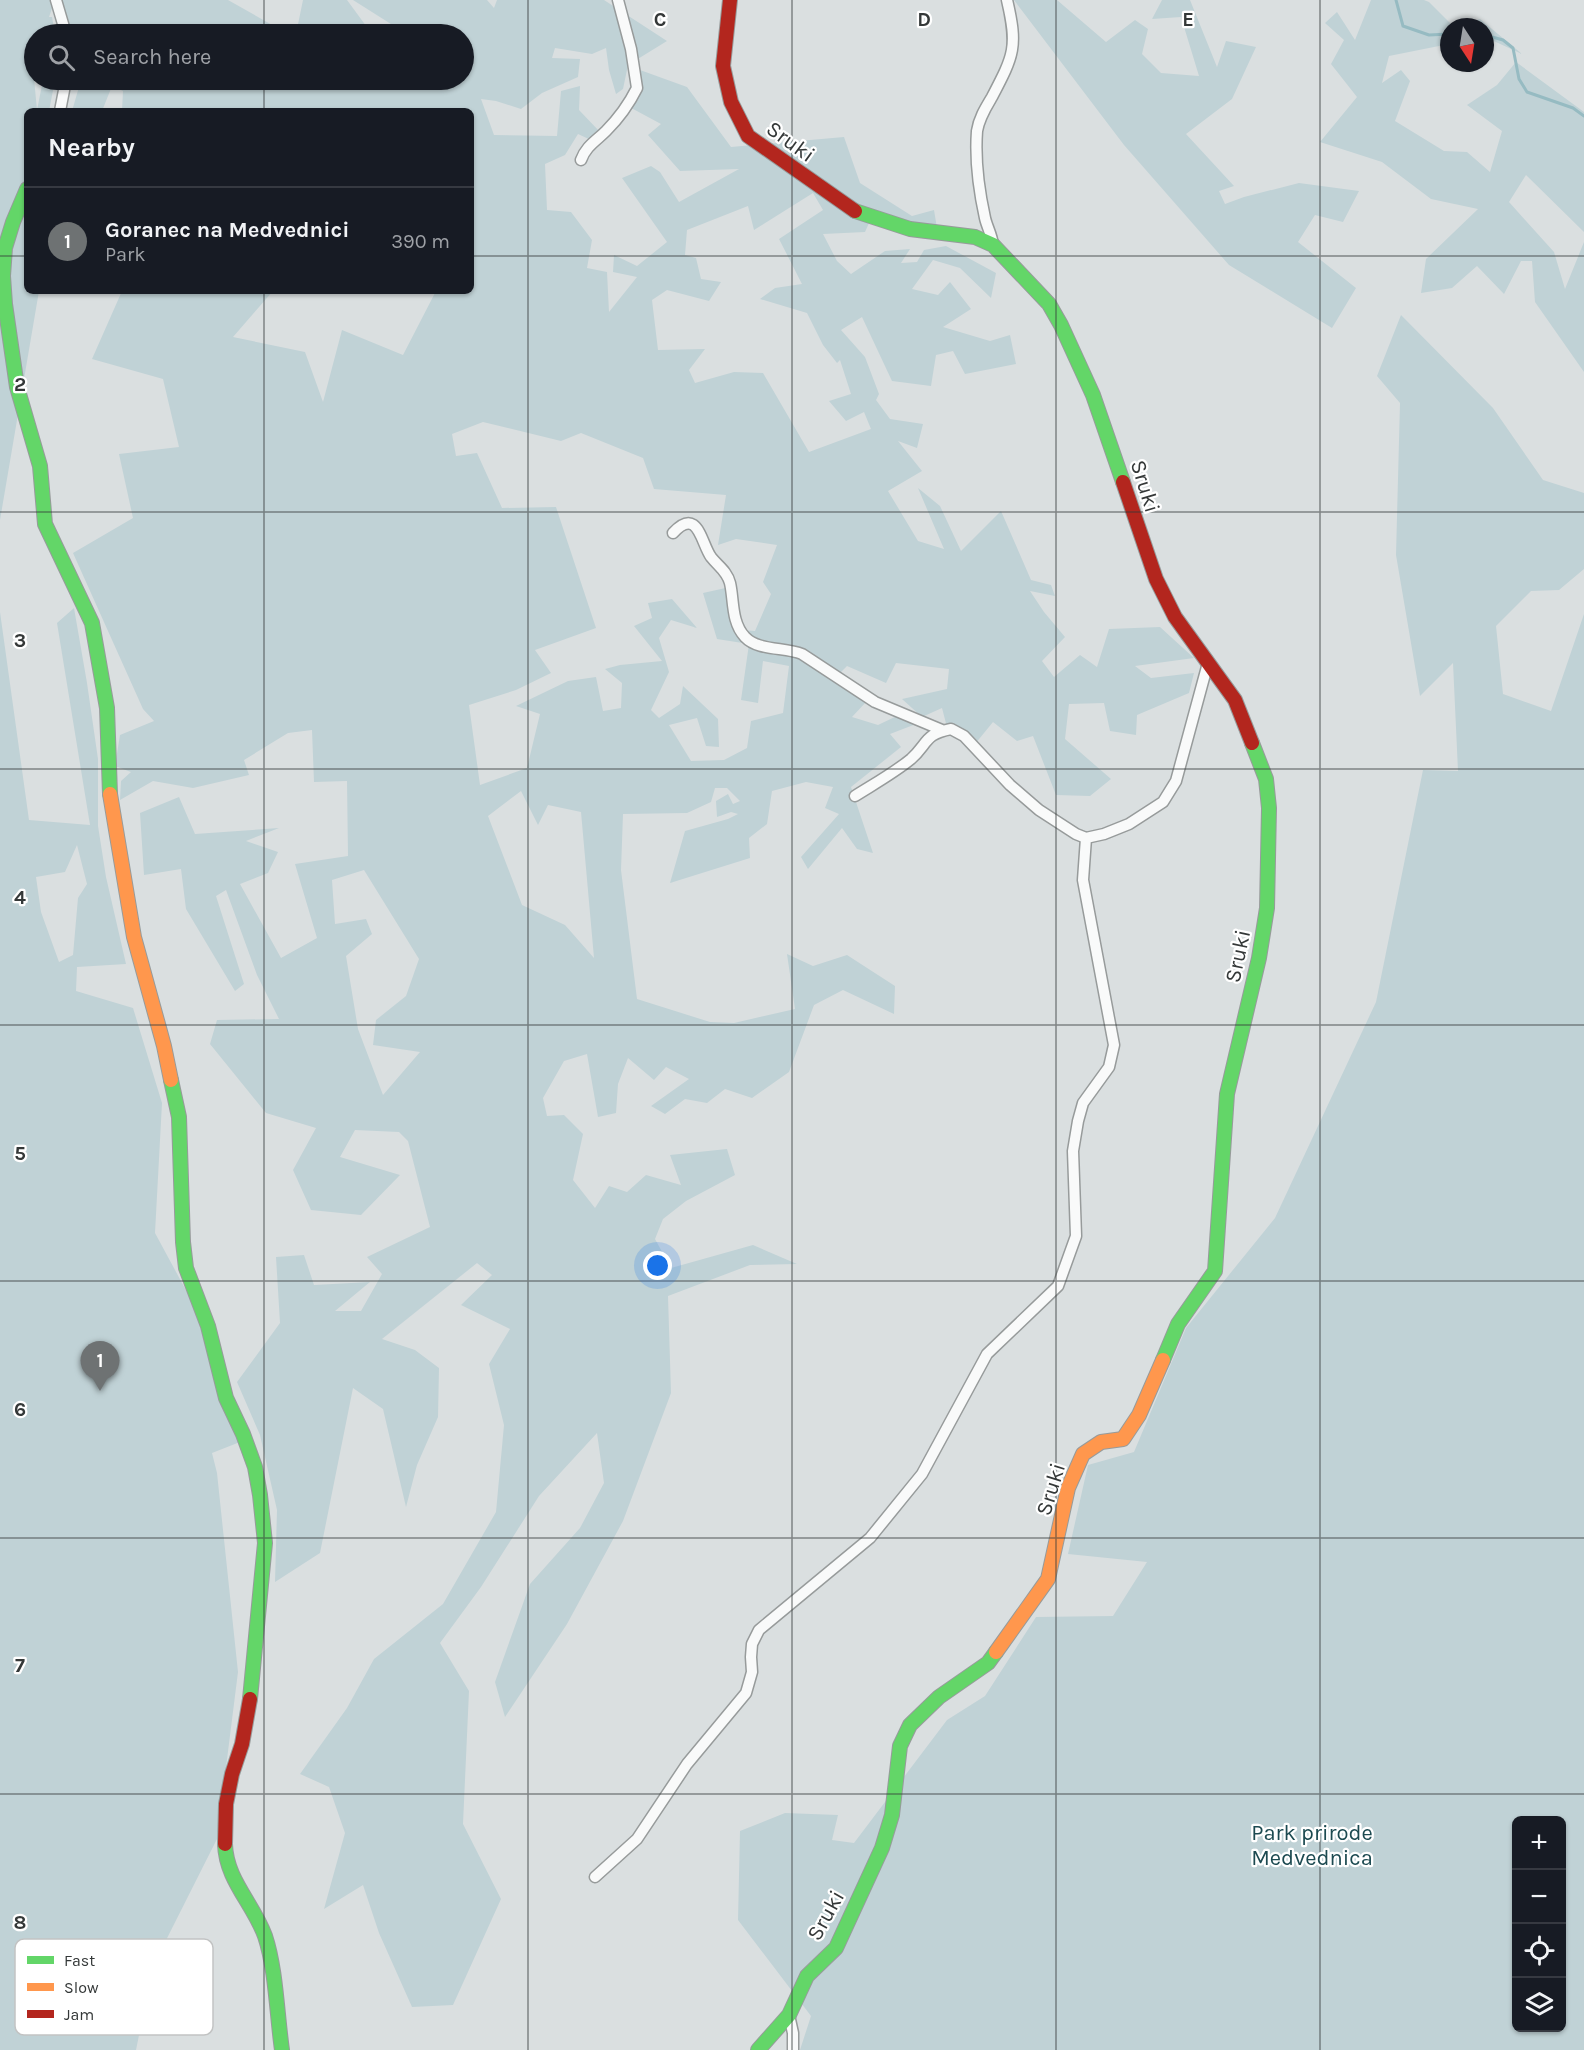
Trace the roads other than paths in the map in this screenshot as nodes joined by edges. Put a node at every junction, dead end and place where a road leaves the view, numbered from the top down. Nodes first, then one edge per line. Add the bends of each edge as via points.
1 (56, 0) edge
2 (618, 0) edge
3 (730, 0) edge
4 (1007, 0) edge
5 (63, 24) edge
6 (64, 90) edge
7 (61, 108) edge
8 (581, 159) dead end
9 (24, 196) edge
10 (993, 245) junction
11 (673, 533) dead end
12 (1208, 663) junction
13 (942, 730) junction
14 (855, 796) dead end
15 (1086, 838) junction
16 (595, 1877) dead end
17 (789, 2015) junction
18 (282, 2050) edge
19 (758, 2050) edge
20 (792, 2050) edge

1 - 5 street
2 - 8 street via 637,88 618,117 589,145
3 - 10 street, Sruki via 723,66 731,102 748,136 851,210 910,229 975,237
4 - 10 street via 1013,49 977,131 981,193
6 - 7 street
9 - 18 street via 5,249 3,276 17,387 40,466 45,524 92,623 107,708 110,792 134,937 179,1117 186,1268 208,1326 226,1398 255,1467 260,1495 265,1543 250,1699 226,1804 225,1845 235,1883 264,1934
10 - 12 street, Sruki via 1049,304 1061,325 1093,395 1156,579 1175,617
11 - 13 street via 689,524 701,533 711,557 727,575 734,616 745,637 802,654 875,702
12 - 15 street via 1176,782 1163,802 1129,824
12 - 17 street, Sruki via 1235,700 1266,779 1269,807 1267,908 1227,1094 1215,1271 1178,1324 1139,1415 1123,1439 1101,1443 1083,1454 1068,1488 1048,1579 988,1663 939,1697 910,1725 900,1746 892,1815 882,1848 836,1948 807,1976
13 - 14 street via 927,738 913,758
13 - 15 street via 951,729 964,736 1039,810
15 - 16 street via 1083,880 1114,1045 1109,1067 1083,1103 1078,1121 1073,1151 1076,1236 1058,1286 987,1354 922,1474 870,1538 759,1630 752,1644 752,1672 746,1693 687,1764 637,1839
17 - 19 street, Sruki
17 - 20 street

